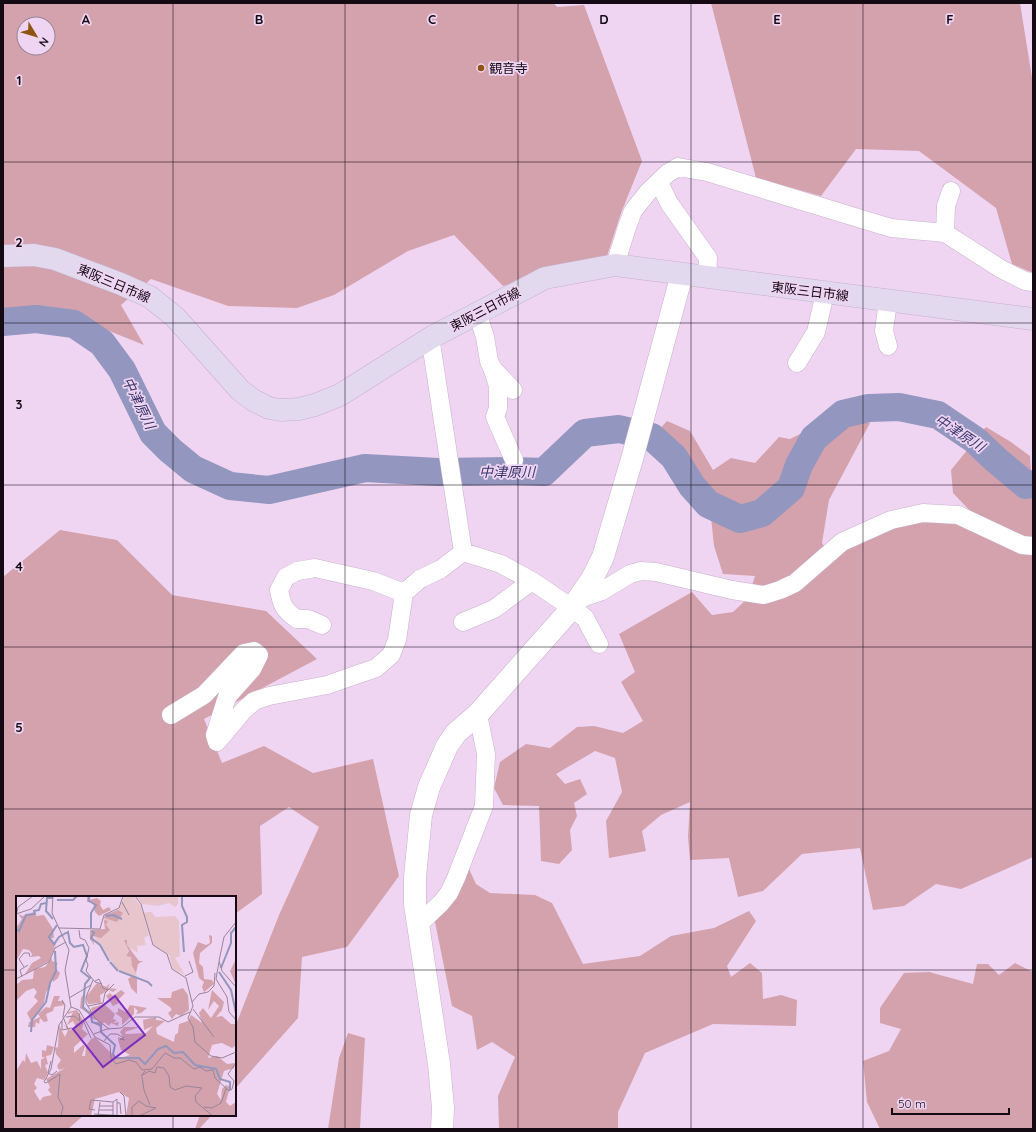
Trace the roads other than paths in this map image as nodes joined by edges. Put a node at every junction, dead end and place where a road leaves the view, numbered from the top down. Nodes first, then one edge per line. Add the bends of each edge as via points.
1 (659, 182) junction
2 (951, 191) dead end
3 (945, 233) junction
4 (3, 256) edge
5 (615, 265) junction
6 (682, 274) junction
7 (706, 277) junction
8 (1033, 282) edge
9 (825, 293) junction
10 (888, 301) junction
11 (477, 312) junction
12 (1033, 319) edge
13 (432, 337) junction
14 (888, 346) dead end
15 (797, 363) dead end
16 (494, 370) junction
17 (514, 390) dead end
18 (514, 460) dead end
19 (1033, 546) edge
20 (464, 552) junction
21 (532, 581) junction
22 (404, 593) junction
23 (575, 603) junction
24 (463, 622) dead end
25 (322, 625) dead end
26 (599, 644) dead end
27 (478, 714) junction
28 (171, 715) dead end
29 (418, 925) junction
30 (442, 1129) edge

1 - 3 street via 678,168 690,168 891,228
1 - 5 street via 633,211
1 - 7 street via 669,203 708,258
2 - 3 street via 946,206
3 - 8 street via 1001,269 1024,281
4 - 13 main road, 東阪三日市線 via 34,255 55,259 150,297 175,317 240,390 269,408 299,409 340,395
5 - 6 main road, 東阪三日市線
5 - 11 main road, 東阪三日市線 via 545,278
6 - 7 main road, 東阪三日市線
6 - 23 street via 646,410 603,556 592,580
7 - 9 main road, 東阪三日市線
9 - 10 main road, 東阪三日市線
9 - 15 street via 816,332
10 - 12 main road, 東阪三日市線
10 - 14 street via 884,331
11 - 13 main road, 東阪三日市線
11 - 16 street via 489,361
13 - 20 street
16 - 17 street
16 - 18 street via 498,386 498,408 495,417
19 - 23 street via 1022,545 958,515 923,514 891,520 842,542 795,583 764,595 641,571 630,574
20 - 21 street via 501,564
20 - 22 street via 441,569 420,579
21 - 23 street
21 - 24 street via 494,609
22 - 25 street via 373,581 315,568 297,571 286,577 279,590 285,611 297,620 308,618
22 - 28 street via 397,640 391,655 376,668 327,685 254,701 217,742 215,735 227,697 252,669 259,656 254,651 244,653 204,695
23 - 26 street
23 - 27 street
27 - 29 street via 456,733 447,746 423,808 415,876
27 - 29 street via 486,754 484,806 449,893
29 - 30 street via 439,1064

